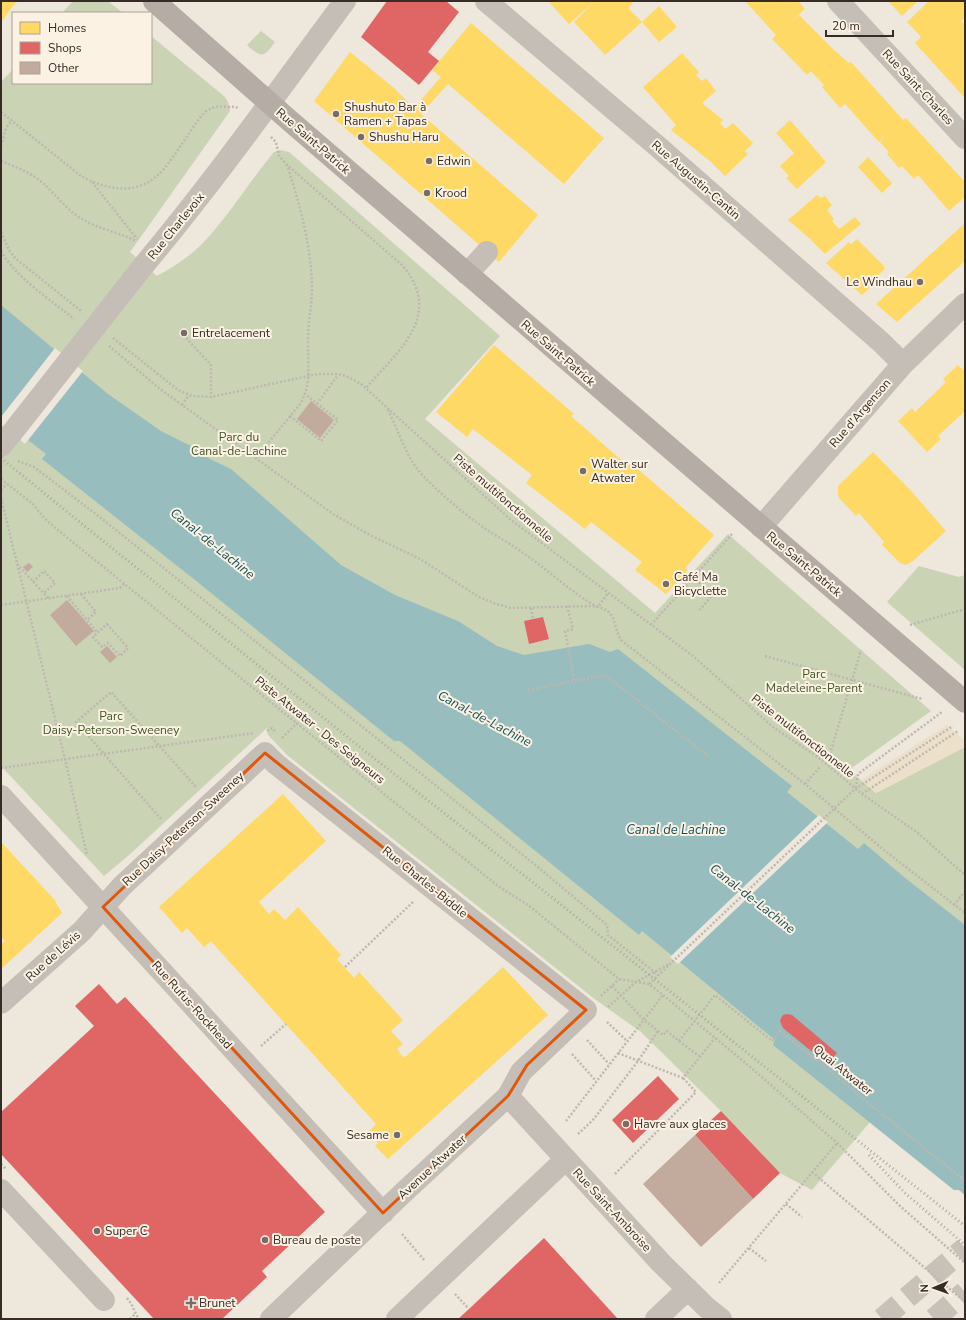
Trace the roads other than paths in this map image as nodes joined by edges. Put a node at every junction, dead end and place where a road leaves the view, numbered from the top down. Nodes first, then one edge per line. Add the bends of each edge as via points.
1 (154, 1) edge
2 (344, 1) edge
3 (486, 1) edge
4 (838, 1) edge
5 (269, 103) junction
6 (965, 138) edge
7 (487, 252) dead end
8 (467, 274) junction
9 (965, 304) edge
10 (903, 364) junction
11 (6, 440) edge
12 (761, 527) junction
13 (965, 702) edge
14 (264, 740) joint
15 (1, 796) edge
16 (103, 907) junction
17 (1, 1003) edge
18 (596, 1006) joint
19 (508, 1096) junction
20 (566, 1159) junction
21 (1, 1190) edge
22 (383, 1213) junction
23 (688, 1289) junction
24 (104, 1300) dead end
25 (271, 1319) edge
26 (397, 1319) edge
27 (656, 1319) edge
28 (721, 1319) edge

1 - 5 main road, Rue Saint-Patrick
2 - 5 street, Rue Charlevoix
3 - 10 street, Rue Augustin-Cantin via 686,171
4 - 6 street, Rue Saint-Charles
5 - 8 main road, Rue Saint-Patrick
5 - 11 street, Rue Charlevoix, bridge via 170,234
7 - 8 street
8 - 12 main road, Rue Saint-Patrick
9 - 10 street, Rue d'Argenson
10 - 12 street, Rue d'Argenson
12 - 13 main road, Rue Saint-Patrick
14 - 16 street, Rue Daisy-Peterson-Sweeney
14 - 18 street, Rue Charles-Biddle via 276,764
15 - 16 street, Rue Rufus-Rockhead
16 - 17 street, Rue de Lévis via 82,930
16 - 22 street, Rue Rufus-Rockhead
18 - 19 street, Avenue Atwater via 520,1072
19 - 20 street, Rue Saint-Ambroise
19 - 22 street, Avenue Atwater
20 - 23 street, Rue Saint-Ambroise
20 - 26 street
21 - 24 street
22 - 25 street, Avenue Atwater
23 - 27 street
23 - 28 street, Rue Saint-Ambroise

